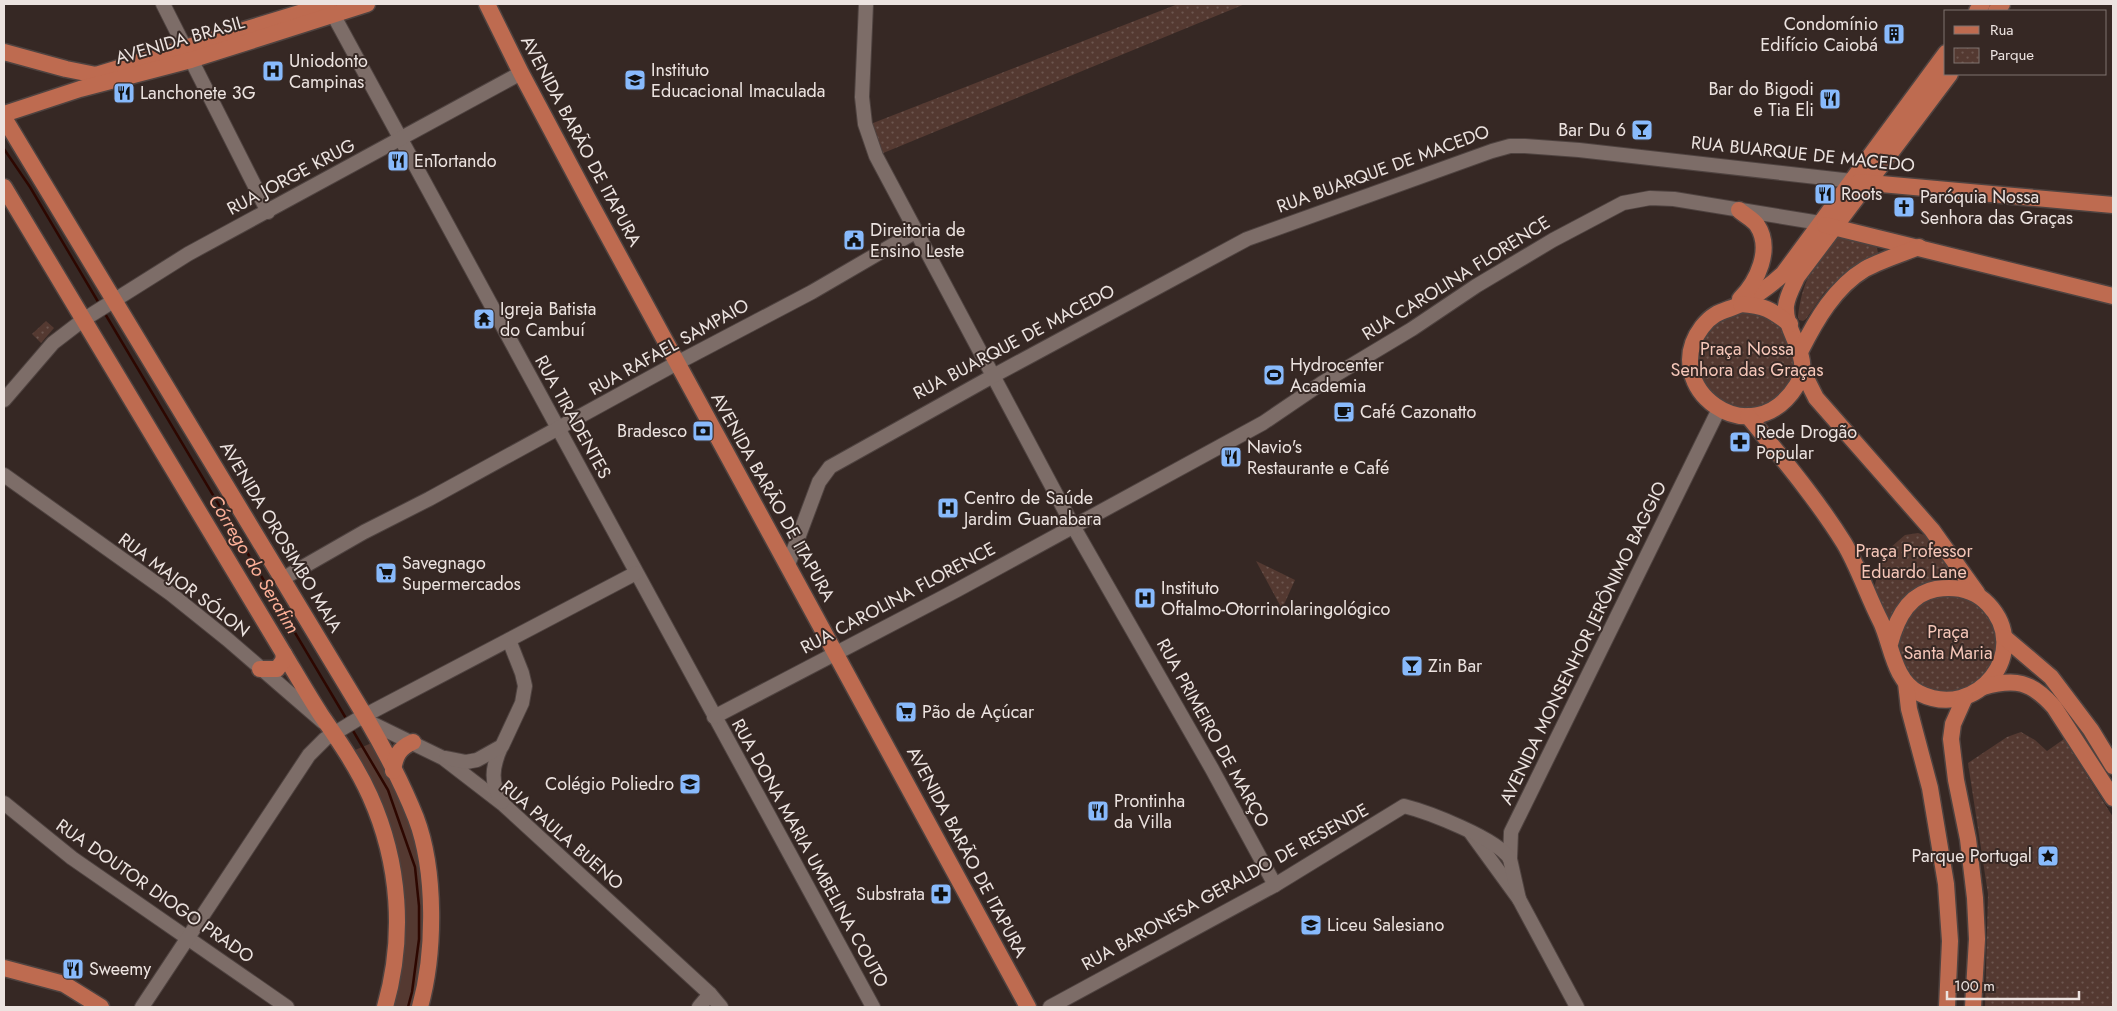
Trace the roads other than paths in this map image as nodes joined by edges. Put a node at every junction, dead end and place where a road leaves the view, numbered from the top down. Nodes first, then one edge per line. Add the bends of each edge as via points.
1 (163, 4) edge
2 (367, 4) edge
3 (487, 4) edge
4 (866, 4) edge
5 (329, 7) edge
6 (4, 52) edge
7 (188, 54) junction
8 (1944, 56) edge
9 (4, 60) edge
10 (521, 73) junction
11 (96, 75) junction
12 (1949, 75) edge
13 (4, 114) edge
14 (4, 118) edge
15 (401, 139) junction
16 (1859, 182) junction
17 (4, 186) edge
18 (2113, 205) edge
19 (1739, 210) junction
20 (268, 212) junction
21 (1827, 225) junction
22 (915, 232) junction
23 (1919, 247) junction
24 (2113, 296) edge
25 (111, 303) junction
26 (1736, 305) junction
27 (86, 318) junction
28 (1790, 324) junction
29 (1801, 350) junction
30 (677, 363) junction
31 (1802, 372) junction
32 (993, 376) junction
33 (4, 400) edge
34 (1719, 409) junction
35 (1748, 416) junction
36 (558, 429) junction
37 (4, 475) edge
38 (1073, 526) junction
39 (788, 565) junction
40 (636, 573) junction
41 (282, 579) junction
42 (1977, 594) junction
43 (2004, 637) junction
44 (508, 640) junction
45 (1890, 644) junction
46 (284, 654) junction
47 (837, 654) junction
48 (260, 669) junction
49 (1906, 683) junction
50 (1984, 687) junction
51 (1965, 697) junction
52 (388, 703) junction
53 (714, 716) junction
54 (363, 718) junction
55 (386, 729) junction
56 (335, 732) junction
57 (413, 742) junction
58 (502, 746) junction
59 (443, 758) junction
60 (2113, 766) edge
61 (393, 771) junction
62 (2113, 798) edge
63 (5, 805) edge
64 (504, 805) junction
65 (1511, 832) junction
66 (1470, 833) junction
67 (1484, 838) junction
68 (1510, 859) junction
69 (1275, 885) junction
70 (1519, 899) junction
71 (188, 938) junction
72 (4, 968) edge
73 (710, 994) junction
74 (101, 1007) edge
75 (142, 1007) edge
76 (287, 1007) edge
77 (385, 1007) edge
78 (420, 1007) edge
79 (699, 1007) edge
80 (721, 1007) edge
81 (873, 1007) edge
82 (1028, 1007) edge
83 (1050, 1007) edge
84 (1577, 1007) edge
85 (1947, 1007) edge
86 (1973, 1007) edge

1 - 7 main road
2 - 5 main road, AVENIDA BRASIL
3 - 10 main road, AVENIDA BARÃO DE ITAPURA
4 - 22 main road, RUA PRIMEIRO DE MARÇO via 862,78 864,124 876,156
5 - 7 main road, AVENIDA BRASIL
5 - 15 main road, RUA TIRADENTES
6 - 11 main road, AVENIDA BRASIL
7 - 11 main road, AVENIDA BRASIL
7 - 13 main road, AVENIDA BRASIL
7 - 20 main road
8 - 16 main road
9 - 11 main road via 72,78
10 - 15 main road, RUA JORGE KRUG
10 - 30 main road, AVENIDA BARÃO DE ITAPURA
12 - 16 main road
14 - 25 main road, AVENIDA OROSIMBO MAIA
15 - 20 main road, RUA JORGE KRUG
15 - 36 main road, RUA TIRADENTES
16 - 18 main road, RUA BUARQUE DE MACEDO
16 - 21 main road
16 - 32 main road, RUA BUARQUE DE MACEDO via 1601,152 1510,146 1246,239
17 - 27 main road
19 - 21 main road, RUA CAROLINA FLORENCE
19 - 26 main road via 1757,225 1762,242 1762,263 1755,281
19 - 38 main road, RUA CAROLINA FLORENCE via 1674,199 1650,198 1623,203 1506,267 1264,422
20 - 25 main road, RUA JORGE KRUG via 188,254
21 - 23 main road, RUA CAROLINA FLORENCE
21 - 26 main road via 1771,285
21 - 28 main road via 1789,293 1786,306
22 - 30 main road, RUA RAFAEL SAMPAIO via 812,292
22 - 32 main road, RUA PRIMEIRO DE MARÇO
23 - 24 main road, RUA CAROLINA FLORENCE
23 - 29 main road via 1863,270 1844,286 1828,304
25 - 27 main road, RUA JORGE KRUG
25 - 41 main road, AVENIDA OROSIMBO MAIA
26 - 28 main road via 1762,306
26 - 34 main road via 1711,317 1700,329 1690,361 1702,395
27 - 33 main road, RUA JORGE KRUG via 53,343
27 - 46 main road
28 - 29 main road
29 - 31 main road
30 - 36 main road, RUA RAFAEL SAMPAIO
30 - 39 main road, AVENIDA BARÃO DE ITAPURA
31 - 35 main road via 1798,384 1785,401 1764,414
31 - 42 main road via 1816,398 1932,530
32 - 38 main road, RUA PRIMEIRO DE MARÇO
32 - 39 main road, RUA BUARQUE DE MACEDO via 830,468 819,482
34 - 35 main road
34 - 65 main road, AVENIDA MONSENHOR JERÔNIMO BAGGIO
35 - 45 main road via 1845,544
36 - 40 main road, RUA TIRADENTES
36 - 41 main road, RUA RAFAEL SAMPAIO
37 - 48 main road, RUA MAJOR SÓLON via 171,594
38 - 47 main road, RUA CAROLINA FLORENCE
38 - 69 main road, RUA PRIMEIRO DE MARÇO
39 - 47 main road, AVENIDA BARÃO DE ITAPURA
40 - 44 main road
40 - 53 main road, RUA TIRADENTES
41 - 54 main road, AVENIDA OROSIMBO MAIA
42 - 43 main road via 1998,616
42 - 45 main road via 1946,588 1919,596 1900,616
43 - 50 main road via 1999,668
43 - 60 main road via 2051,677 2091,730
44 - 52 main road
44 - 58 main road via 525,686 522,702
45 - 49 main road via 1898,671
46 - 48 main road via 277,669
46 - 56 main road
47 - 53 main road, RUA CAROLINA FLORENCE
47 - 82 main road, AVENIDA BARÃO DE ITAPURA
48 - 56 main road, RUA MAJOR SÓLON
49 - 51 main road via 1921,694 1940,700
49 - 85 main road via 1909,709 1930,788 1946,884 1950,941
50 - 51 main road
50 - 62 main road via 2023,683 2044,696
51 - 86 main road via 1953,724 1951,739 1975,892 1977,939
52 - 54 main road
52 - 55 main road via 382,716
53 - 81 main road, RUA DONA MARIA UMBELINA COUTO
54 - 55 main road, RUA PAULA BUENO
54 - 56 main road
54 - 61 main road, AVENIDA OROSIMBO MAIA
55 - 57 main road, RUA PAULA BUENO
56 - 71 main road via 309,755
56 - 77 main road via 380,819 393,869 397,935 393,976
57 - 59 main road, RUA PAULA BUENO
57 - 61 main road via 396,755
58 - 59 main road via 478,760 466,762
58 - 64 main road via 493,770 494,790
59 - 64 main road, RUA PAULA BUENO
61 - 78 main road, AVENIDA OROSIMBO MAIA via 416,819 428,872 432,934
63 - 71 main road, RUA DOUTOR DIOGO PRADO via 72,858
64 - 73 main road, RUA PAULA BUENO
65 - 67 main road via 1498,838
65 - 68 main road, AVENIDA MONSENHOR JERÔNIMO BAGGIO
66 - 67 main road
66 - 69 main road, RUA BARONESA GERALDO DE RESENDE via 1404,806
66 - 70 main road
67 - 68 main road
68 - 70 main road, AVENIDA MONSENHOR JERÔNIMO BAGGIO
69 - 83 main road, RUA BARONESA GERALDO DE RESENDE
70 - 84 main road
71 - 75 main road
71 - 76 main road, RUA DOUTOR DIOGO PRADO
72 - 74 main road via 64,984
73 - 79 main road
73 - 80 main road, RUA PAULA BUENO

